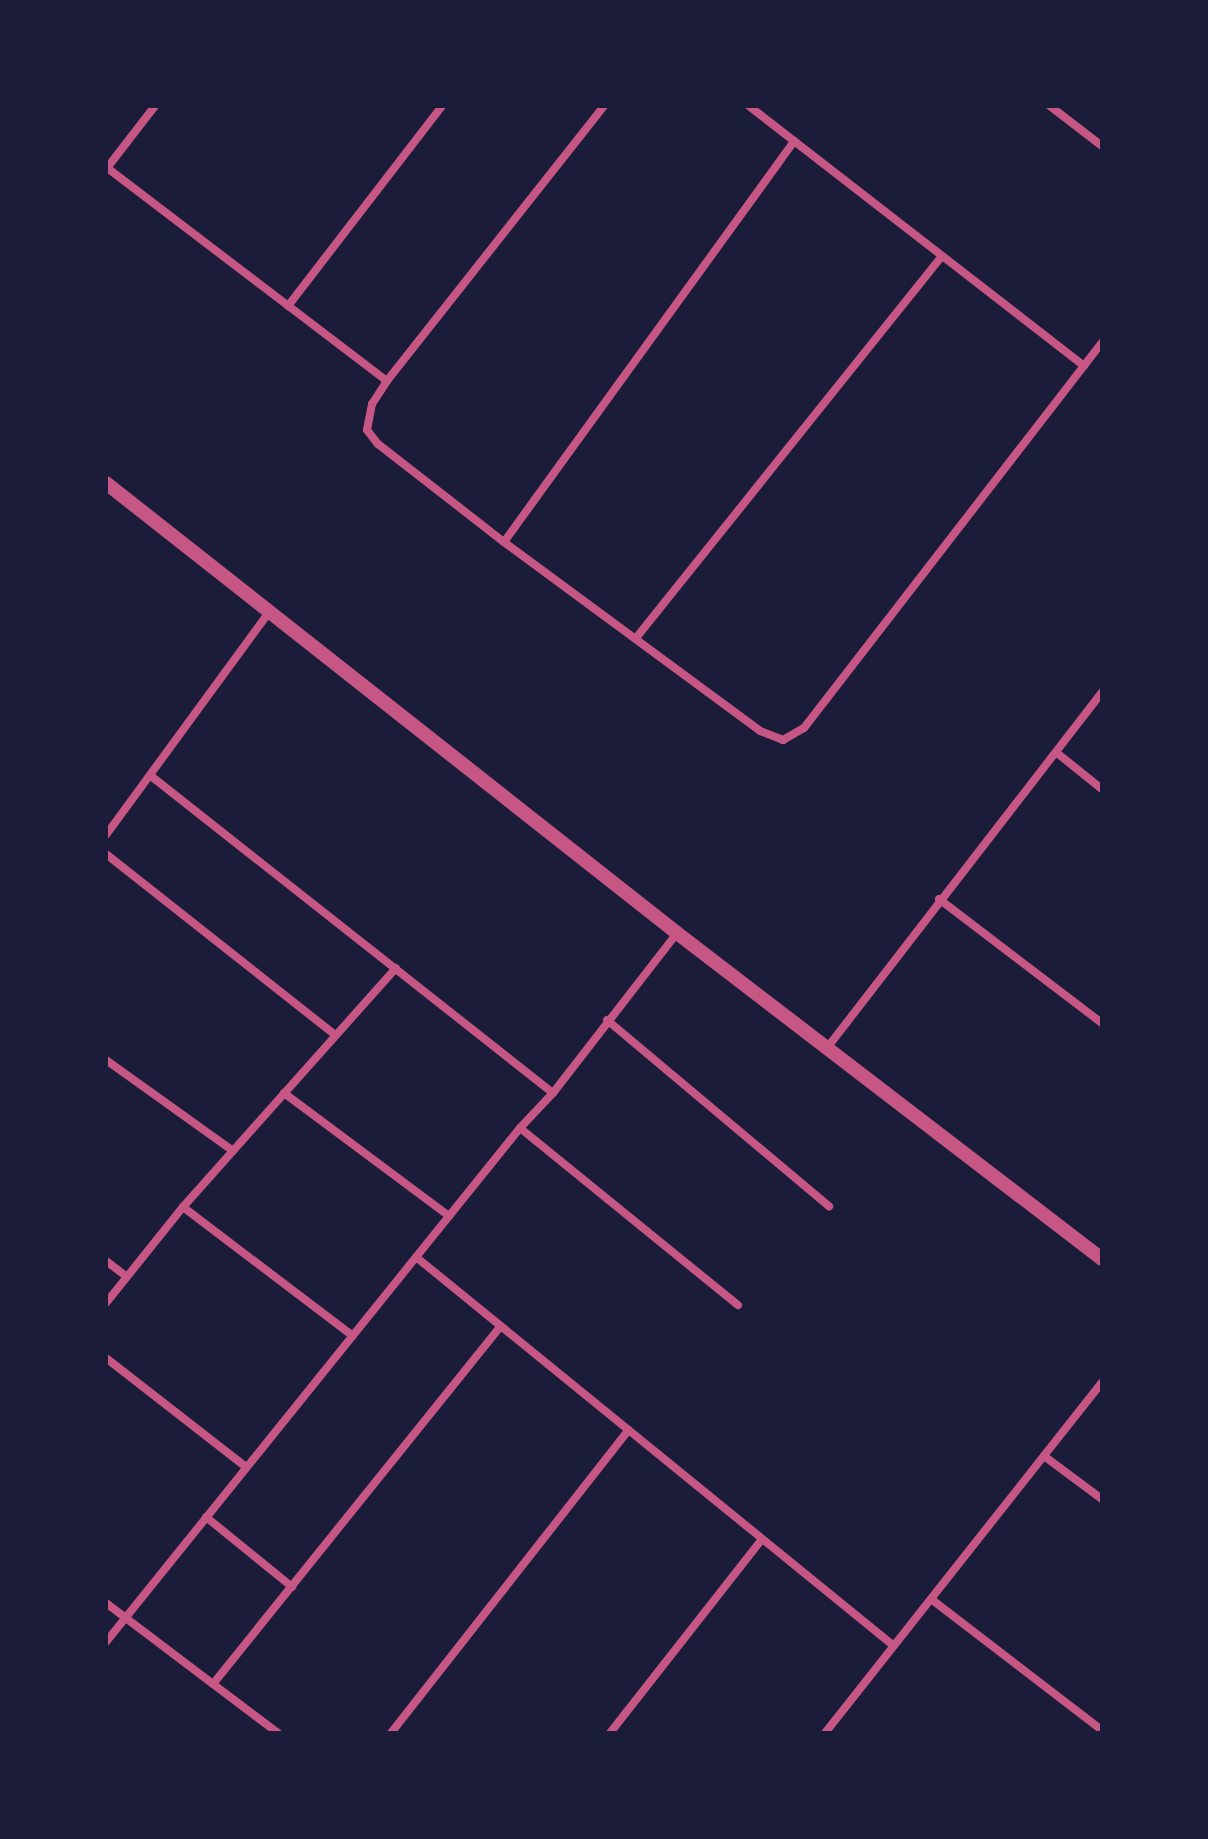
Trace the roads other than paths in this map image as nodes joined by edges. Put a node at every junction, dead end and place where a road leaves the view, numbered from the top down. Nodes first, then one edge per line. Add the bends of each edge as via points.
1 (155, 106) edge
2 (442, 106) edge
3 (604, 106) edge
4 (749, 106) edge
5 (1050, 106) edge
6 (794, 141) junction
7 (1102, 146) edge
8 (106, 167) edge
9 (942, 256) junction
10 (288, 306) junction
11 (1102, 342) edge
12 (1084, 366) junction
13 (387, 381) junction
14 (106, 483) edge
15 (504, 542) junction
16 (270, 611) junction
17 (636, 638) junction
18 (1102, 692) edge
19 (1057, 753) junction
20 (151, 776) junction
21 (1102, 789) edge
22 (106, 835) edge
23 (106, 854) edge
24 (939, 899) junction
25 (677, 933) junction
26 (396, 968) junction
27 (607, 1020) junction
28 (1102, 1023) edge
29 (335, 1035) junction
30 (827, 1048) junction
31 (106, 1060) edge
32 (284, 1093) junction
33 (553, 1093) junction
34 (520, 1128) junction
35 (233, 1151) junction
36 (829, 1206) dead end
37 (183, 1207) junction
38 (449, 1216) junction
39 (416, 1257) junction
40 (1102, 1259) edge
41 (106, 1261) edge
42 (127, 1277) junction
43 (106, 1303) edge
44 (738, 1305) dead end
45 (501, 1326) junction
46 (353, 1336) junction
47 (106, 1358) edge
48 (1102, 1382) edge
49 (629, 1430) junction
50 (1044, 1456) junction
51 (246, 1467) junction
52 (1102, 1499) edge
53 (206, 1517) junction
54 (762, 1539) junction
55 (292, 1587) junction
56 (931, 1599) junction
57 (106, 1603) edge
58 (125, 1618) junction
59 (106, 1642) edge
60 (894, 1646) junction
61 (213, 1684) junction
62 (1102, 1730) edge
63 (827, 1732) edge
64 (278, 1733) edge
65 (391, 1733) edge
66 (610, 1733) edge

1 - 8 street
2 - 10 street
3 - 13 street
4 - 6 street
5 - 7 street
6 - 9 street
6 - 15 street
8 - 10 street
9 - 12 street
9 - 17 street
10 - 13 street
11 - 12 street
12 - 17 street via 804,728 783,740 760,731
13 - 15 street via 372,404 367,430
14 - 16 street
15 - 17 street
16 - 20 street
16 - 25 street
18 - 19 street
19 - 21 street
19 - 24 street
20 - 22 street
20 - 26 street
23 - 29 street
24 - 28 street
24 - 30 street
25 - 27 street
25 - 30 street
26 - 29 street
26 - 33 street
27 - 33 street
27 - 36 street
29 - 32 street
30 - 40 street
31 - 35 street
32 - 35 street
32 - 38 street
33 - 34 street
34 - 38 street
34 - 44 street
35 - 37 street
37 - 42 street
37 - 46 street
38 - 39 street
39 - 45 street
39 - 46 street
41 - 42 street
42 - 43 street
45 - 49 street
45 - 55 street
46 - 51 street
47 - 51 street
48 - 50 street
49 - 54 street
49 - 65 street
50 - 52 street
50 - 56 street
51 - 53 street
53 - 55 street
53 - 58 street
54 - 60 street
54 - 66 street
55 - 61 street
56 - 60 street
56 - 62 street
57 - 58 street
58 - 59 street
58 - 61 street
60 - 63 street
61 - 64 street

